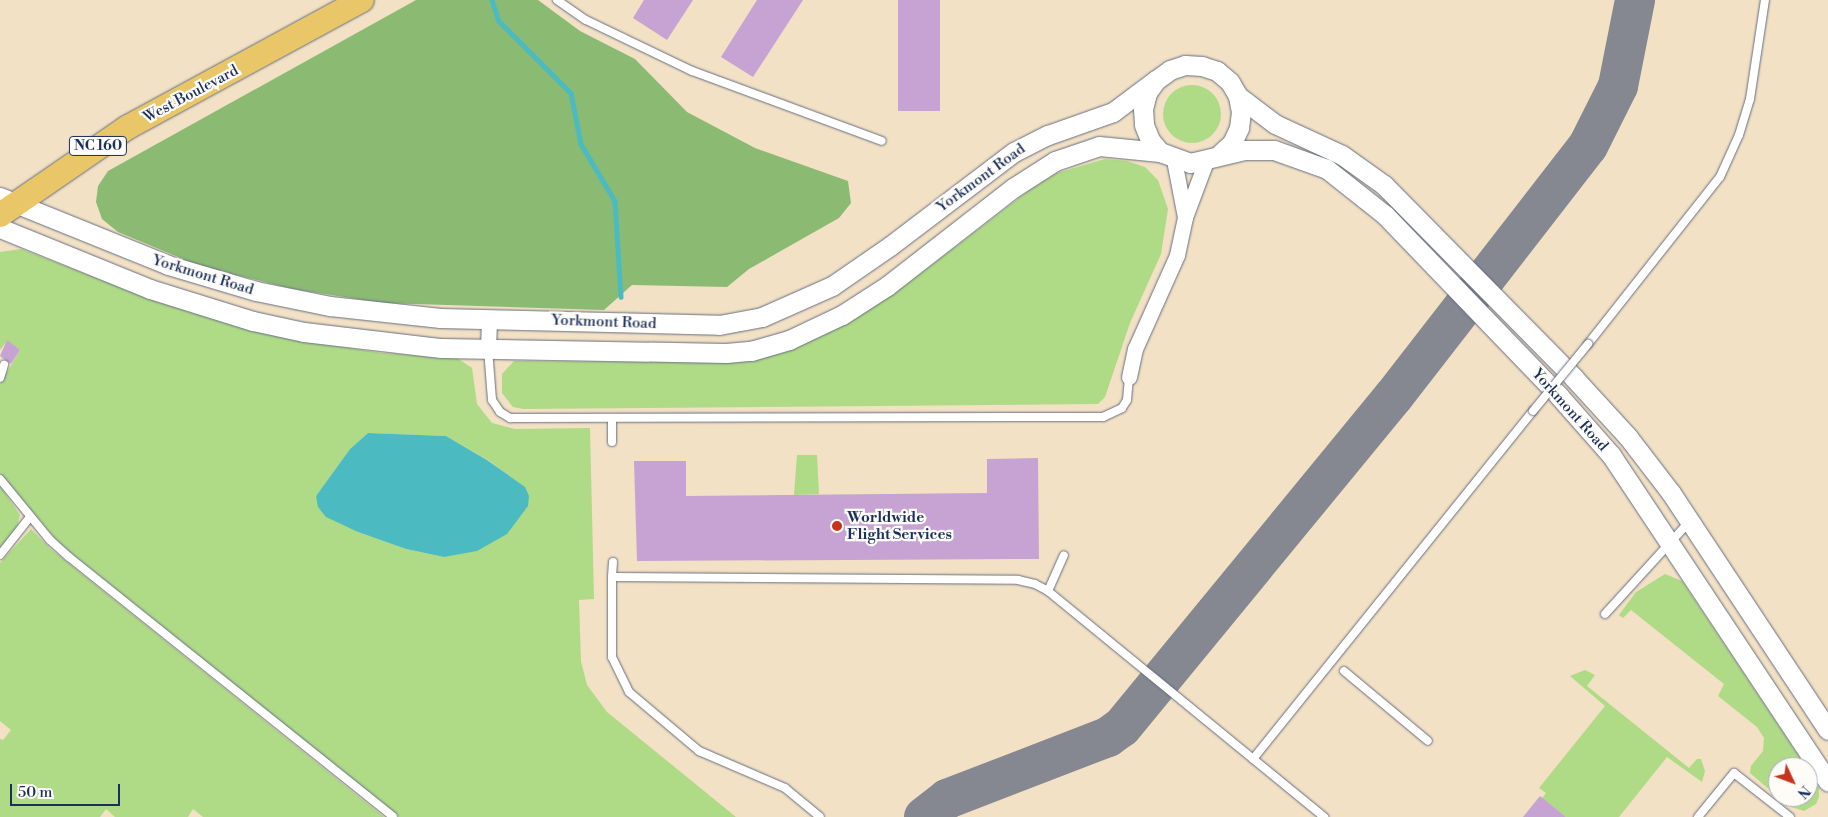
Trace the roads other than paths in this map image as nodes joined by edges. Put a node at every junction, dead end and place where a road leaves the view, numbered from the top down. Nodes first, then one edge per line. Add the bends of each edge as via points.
1 (557, 0) edge
2 (1765, 0) edge
3 (348, 3) edge
4 (1156, 80) junction
5 (1238, 96) junction
6 (882, 141) dead end
7 (1167, 156) junction
8 (1213, 158) junction
9 (5, 206) edge
10 (1184, 217) junction
11 (0, 228) edge
12 (489, 319) junction
13 (488, 349) junction
14 (4, 365) dead end
15 (1129, 377) joint
16 (0, 378) edge
17 (612, 418) junction
18 (612, 442) dead end
19 (0, 479) edge
20 (30, 518) junction
21 (1690, 520) junction
22 (1669, 542) junction
23 (0, 554) edge
24 (1064, 556) dead end
25 (613, 562) dead end
26 (612, 577) junction
27 (1048, 591) junction
28 (1604, 614) dead end
29 (1344, 671) dead end
30 (1828, 730) edge
31 (1428, 741) dead end
32 (1253, 759) junction
33 (1828, 781) edge
34 (394, 817) edge
35 (820, 817) edge
36 (1324, 817) edge
37 (1698, 817) edge
38 (1790, 817) edge

1 - 6 lane via 586,20 692,71
2 - 32 lane, bridge via 1750,99 1740,135 1720,177
3 - 9 main road, West Boulevard / NC 160 via 128,127
4 - 5 street, Yorkmont Road via 1185,65 1202,66 1217,71 1230,82
4 - 7 street via 1147,94 1144,117 1150,140
4 - 12 street, Yorkmont Road via 1113,112 1048,135 1014,152 848,276 815,295 762,317 719,325
5 - 8 street via 1242,112 1239,128 1232,143
5 - 21 street, Yorkmont Road via 1275,124 1342,155 1384,185 1430,228 1628,437
7 - 8 street, Yorkmont Road via 1190,163
7 - 10 street
7 - 13 street, Yorkmont Road via 1099,146 1055,161 1013,188 862,303 812,330 769,346 726,353
8 - 10 street
8 - 22 street, Yorkmont Road via 1259,149 1300,157 1340,178 1372,203 1598,440
9 - 12 street, Yorkmont Road via 147,258 256,291 385,314
10 - 15 street via 1177,255 1136,349
11 - 13 street, Yorkmont Road via 150,288 253,321 386,344
12 - 13 street
13 - 17 lane via 492,400 500,412 510,418
14 - 16 lane
15 - 17 lane via 1127,400 1122,408 1102,416
17 - 18 lane
19 - 20 lane
20 - 23 lane
20 - 34 lane via 69,557
21 - 22 lane
21 - 30 street, Yorkmont Road
22 - 28 lane
22 - 33 street, Yorkmont Road
24 - 27 lane
25 - 26 lane
26 - 27 lane via 1018,580
26 - 35 lane via 612,657 629,692 699,751 785,788
27 - 32 lane
29 - 31 lane
32 - 36 lane
37 - 38 lane via 1734,773

